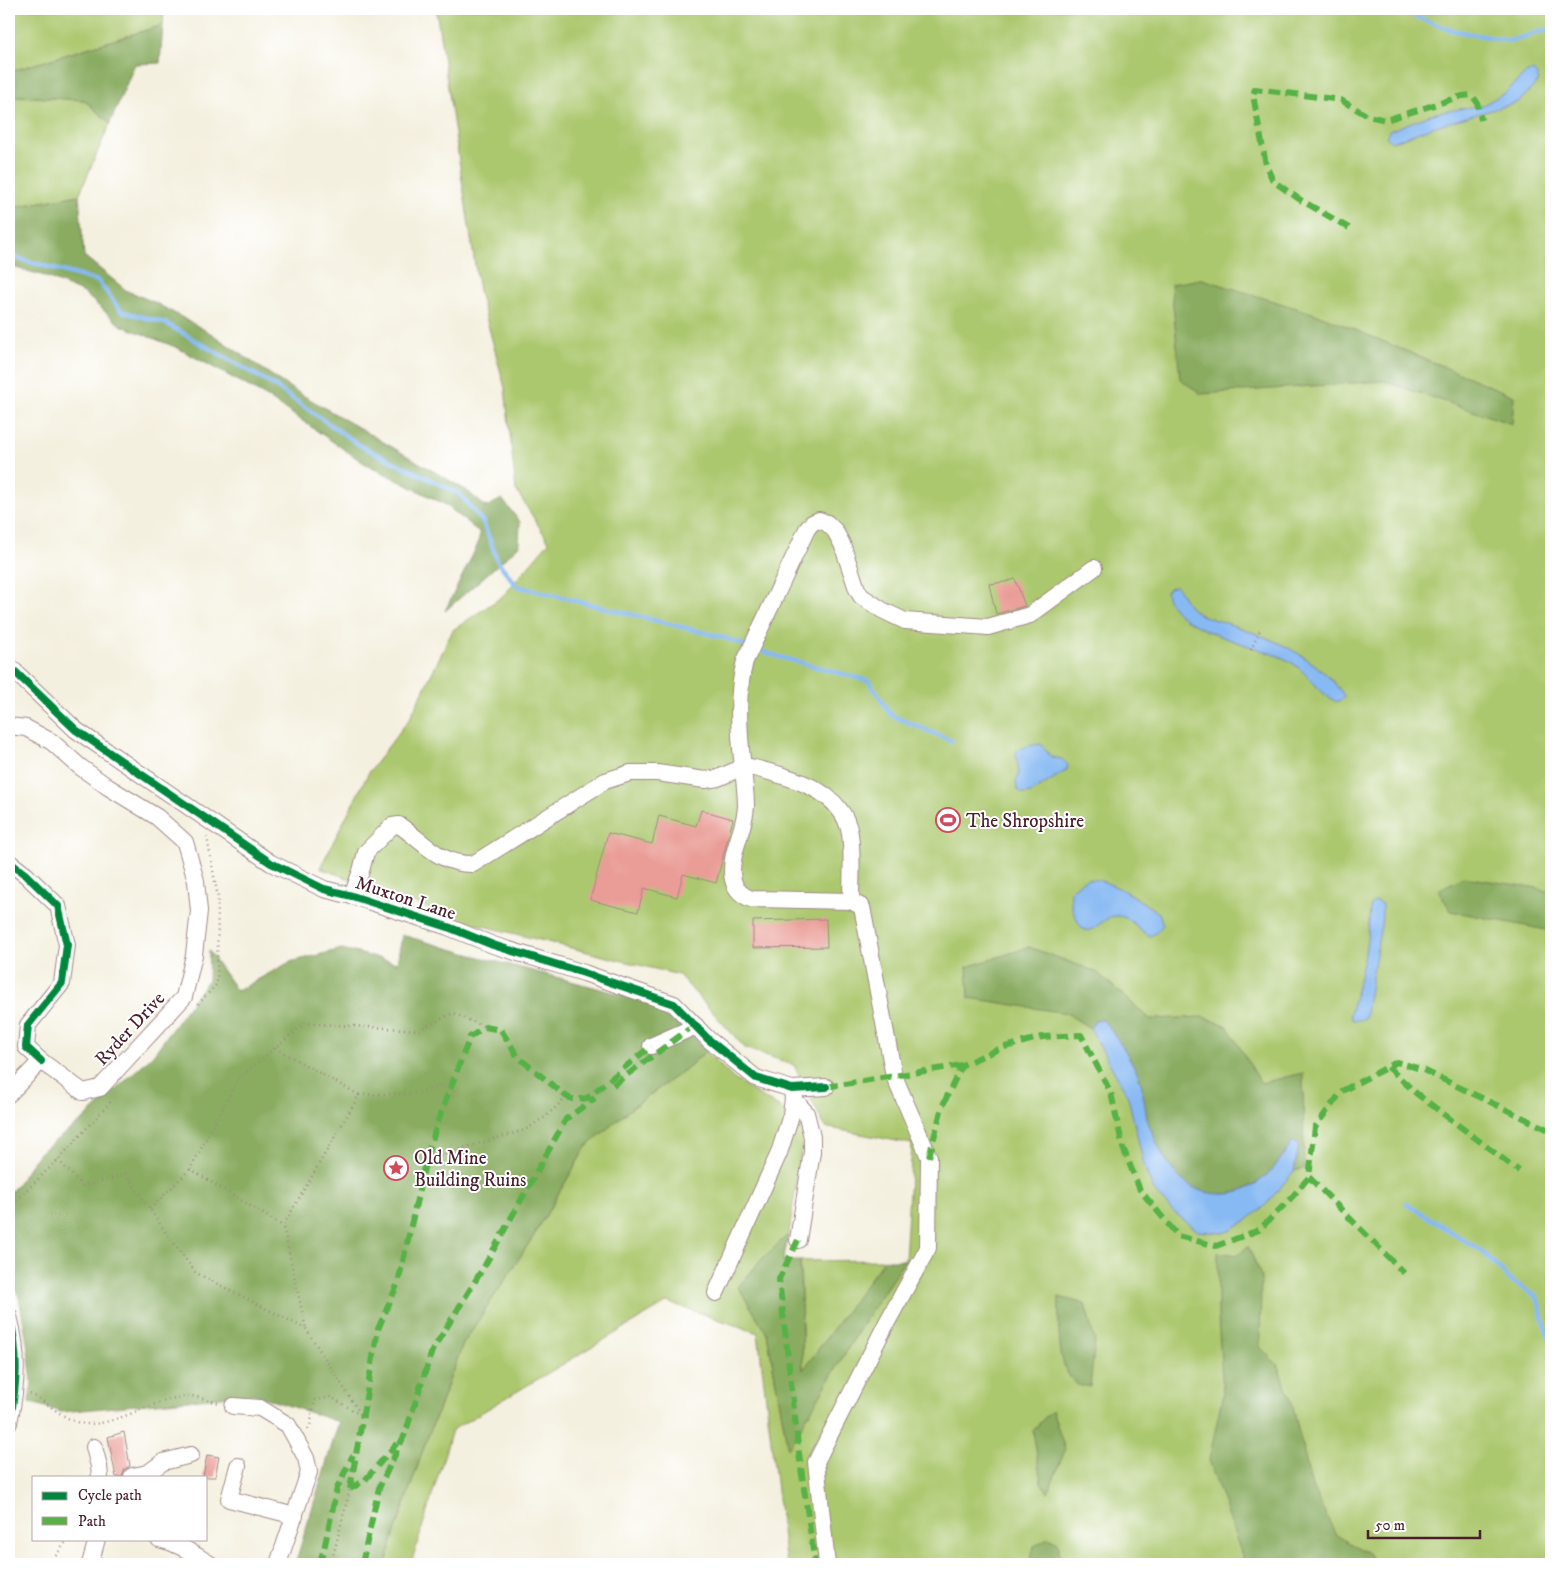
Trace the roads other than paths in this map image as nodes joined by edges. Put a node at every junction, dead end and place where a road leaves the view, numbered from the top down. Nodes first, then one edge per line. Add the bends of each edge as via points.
1 (1094, 568) dead end
2 (9, 666) edge
3 (9, 726) edge
4 (743, 767) junction
5 (9, 862) edge
6 (352, 896) junction
7 (851, 901) junction
8 (696, 1026) junction
9 (651, 1046) dead end
10 (41, 1061) junction
11 (826, 1087) dead end
12 (792, 1093) junction
13 (9, 1094) edge
14 (798, 1240) dead end
15 (716, 1293) dead end
16 (9, 1316) edge
17 (232, 1406) road end
18 (9, 1423) edge
19 (94, 1447) dead end
20 (192, 1456) dead end
21 (238, 1466) dead end
22 (100, 1476) edge
23 (132, 1476) edge
24 (294, 1516) junction
25 (97, 1540) edge
26 (163, 1540) edge
27 (90, 1564) edge
28 (210, 1564) edge
29 (278, 1564) edge
30 (827, 1564) edge

1 - 4 street via 1030,615 988,627 905,620 861,596 835,531 819,520 812,523 745,661 741,677 740,719
2 - 6 street, Muxton Lane via 76,730 271,863 324,889
3 - 10 street, Ryder Drive via 26,728 52,742 108,787 158,817 185,842 196,881 199,912 184,998 100,1088 83,1092
4 - 6 street via 705,780 657,773 630,773 605,781 473,864 460,864 443,858 399,825 392,826 366,852
4 - 7 street via 798,780 825,796 839,810 850,834
4 - 7 street via 746,808 732,874 741,894 751,899
5 - 10 street, Ryder Drive via 58,906 67,945 62,983 28,1025 26,1048
6 - 8 street, Muxton Lane via 674,1004
7 - 30 street via 862,907 894,1076 929,1157 928,1248 816,1462
8 - 9 street
8 - 12 street, Muxton Lane via 756,1078
10 - 13 street
11 - 12 street, Muxton Lane
12 - 14 street via 806,1113 812,1137
12 - 15 street via 792,1115 779,1153
16 - 18 street via 17,1365
17 - 24 street via 260,1408 288,1425 297,1439 309,1472
19 - 22 street
20 - 23 street via 163,1462 148,1473
21 - 24 street via 229,1499
24 - 29 street
25 - 27 street
26 - 28 street via 188,1549

